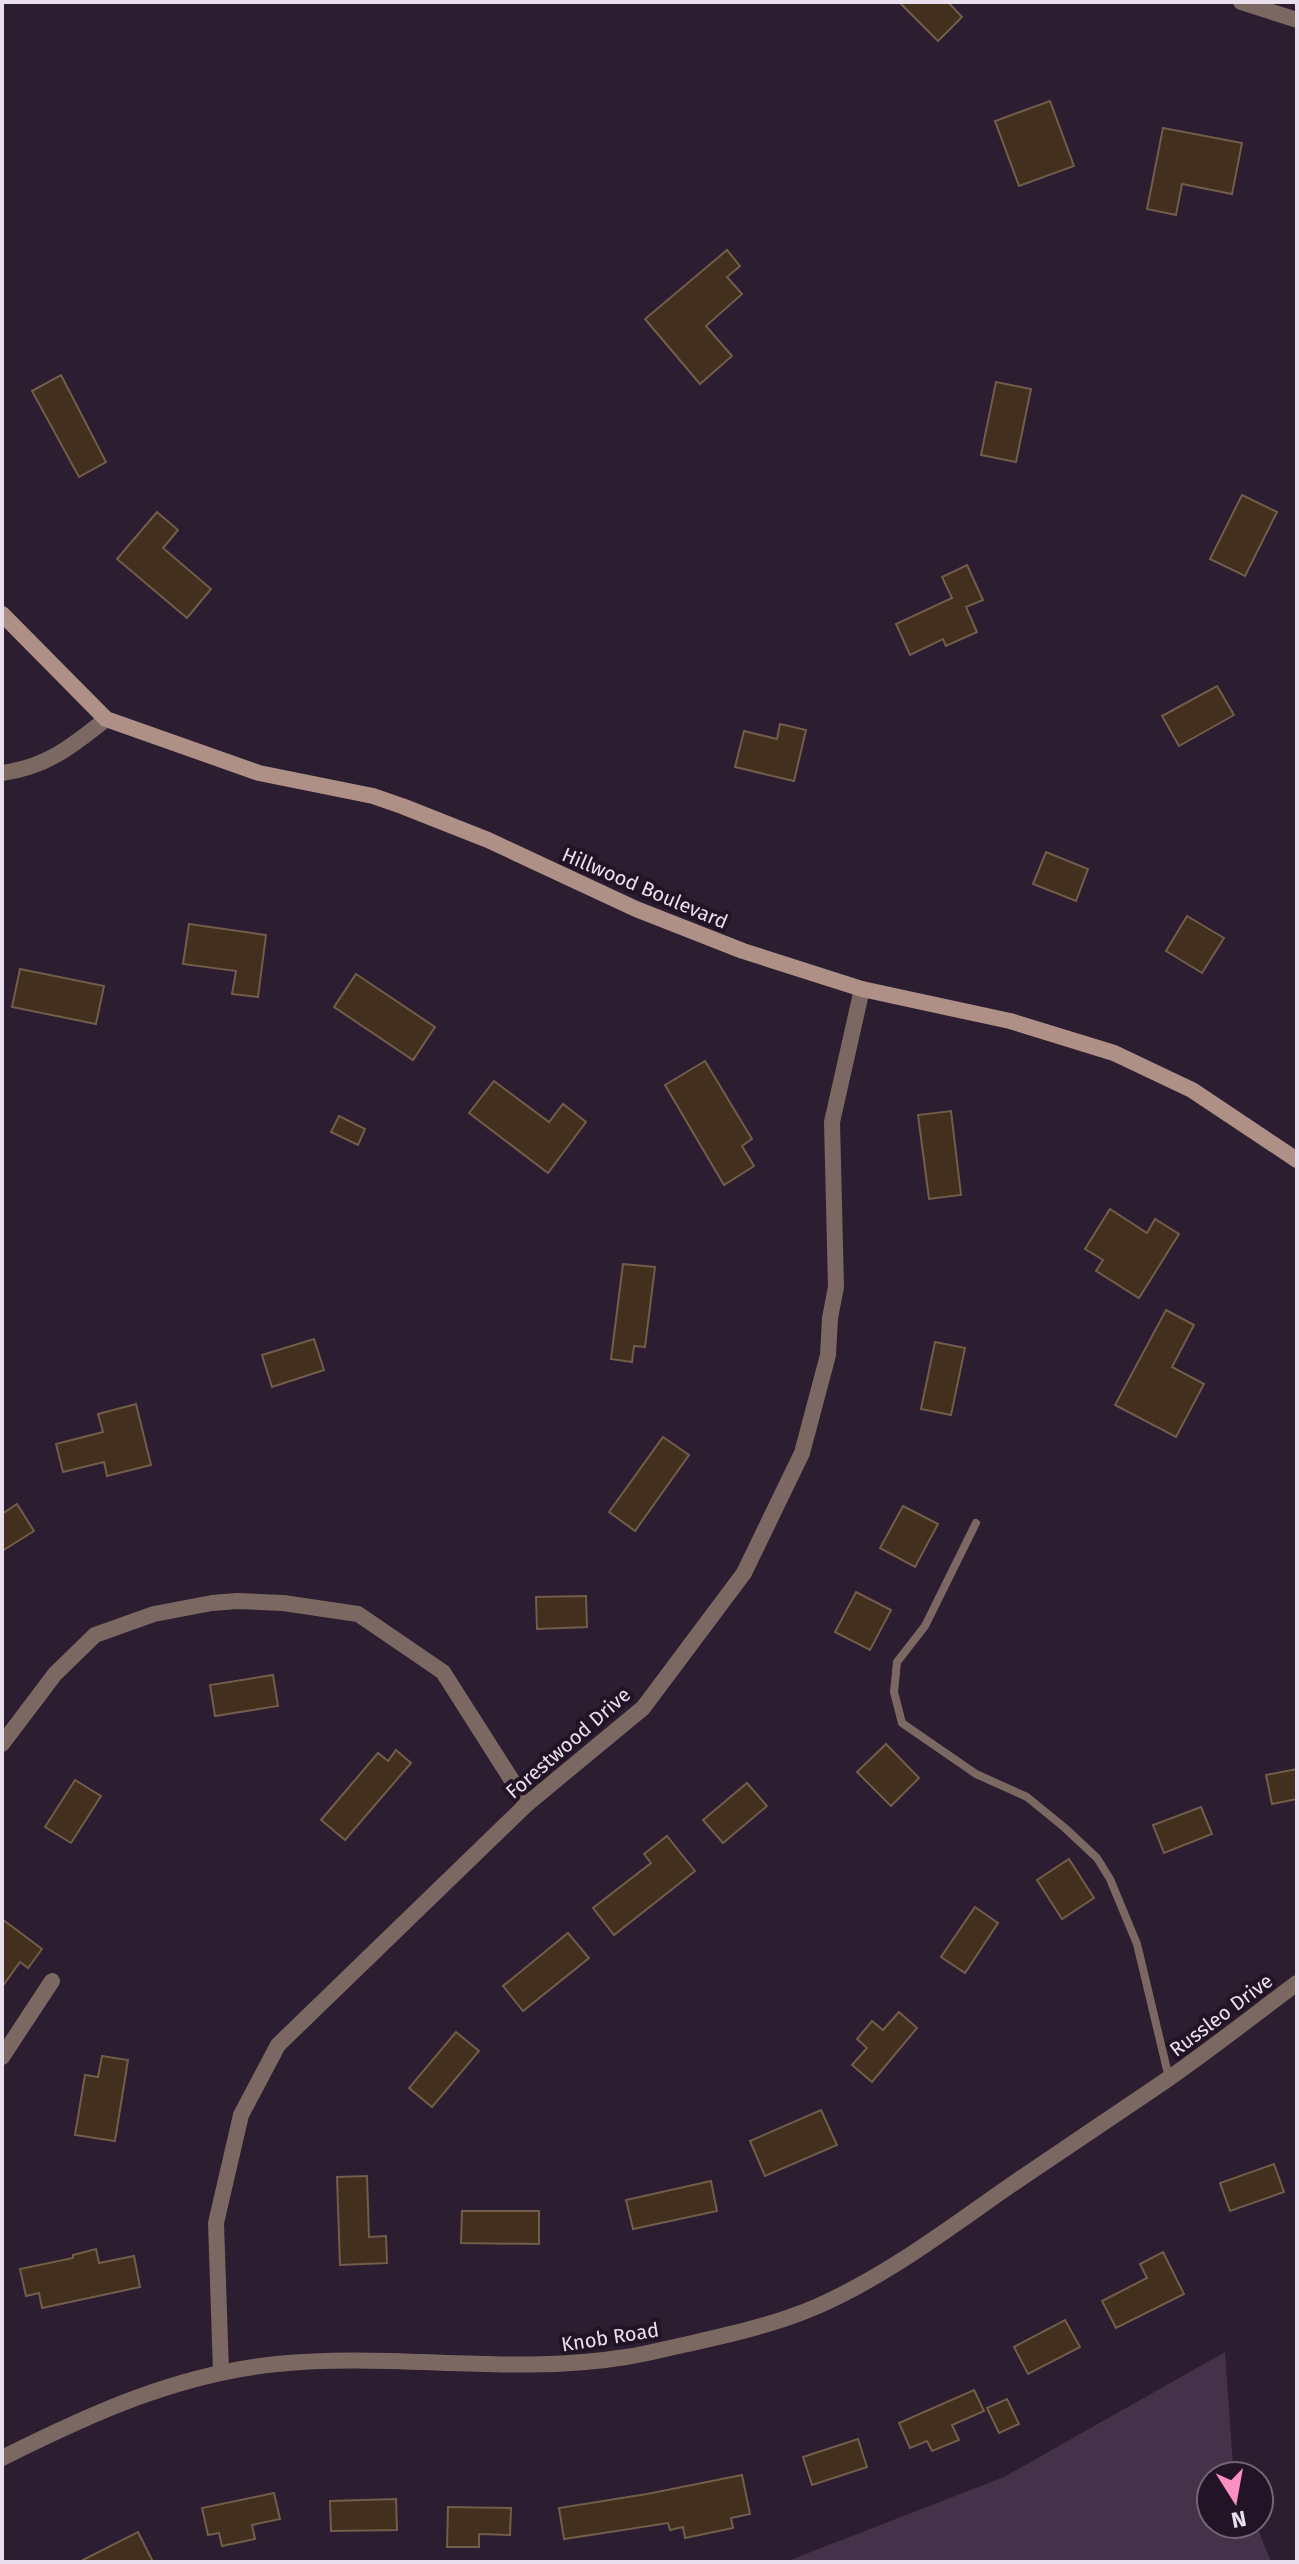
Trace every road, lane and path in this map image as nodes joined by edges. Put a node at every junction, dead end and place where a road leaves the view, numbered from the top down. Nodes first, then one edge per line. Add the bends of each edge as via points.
1 (1241, 2) edge
2 (1297, 20) edge
3 (2, 614) edge
4 (106, 719) junction
5 (2, 773) edge
6 (862, 989) junction
7 (1297, 1160) edge
8 (976, 1523) dead end
9 (2, 1744) edge
10 (527, 1804) junction
11 (52, 1981) dead end
12 (1297, 1983) edge
13 (2, 2057) edge
14 (1169, 2079) junction
15 (221, 2372) junction
16 (2, 2458) edge

1 - 2 street
3 - 4 street, Hillwood Boulevard
4 - 5 street via 66,750 27,769
4 - 6 street, Hillwood Boulevard via 259,773 402,806 656,918
6 - 7 street, Hillwood Boulevard via 1010,1021 1114,1053 1192,1090
6 - 10 street, Forestwood Drive via 832,1122 836,1287 828,1355 802,1453 744,1573 643,1708
8 - 14 lane via 925,1626 897,1662 894,1692 902,1723 976,1774 1027,1797 1097,1858 1137,1944
9 - 10 street via 55,1674 95,1635 154,1614 212,1603 283,1603 358,1614 443,1672
10 - 15 street, Forestwood Drive via 278,2045 270,2059 241,2115 216,2223
11 - 13 street
12 - 14 street, Russleo Drive
14 - 15 street, Knob Road via 941,2235 795,2316 628,2357 560,2366 369,2361 279,2363
15 - 16 street, Knob Road via 147,2392

